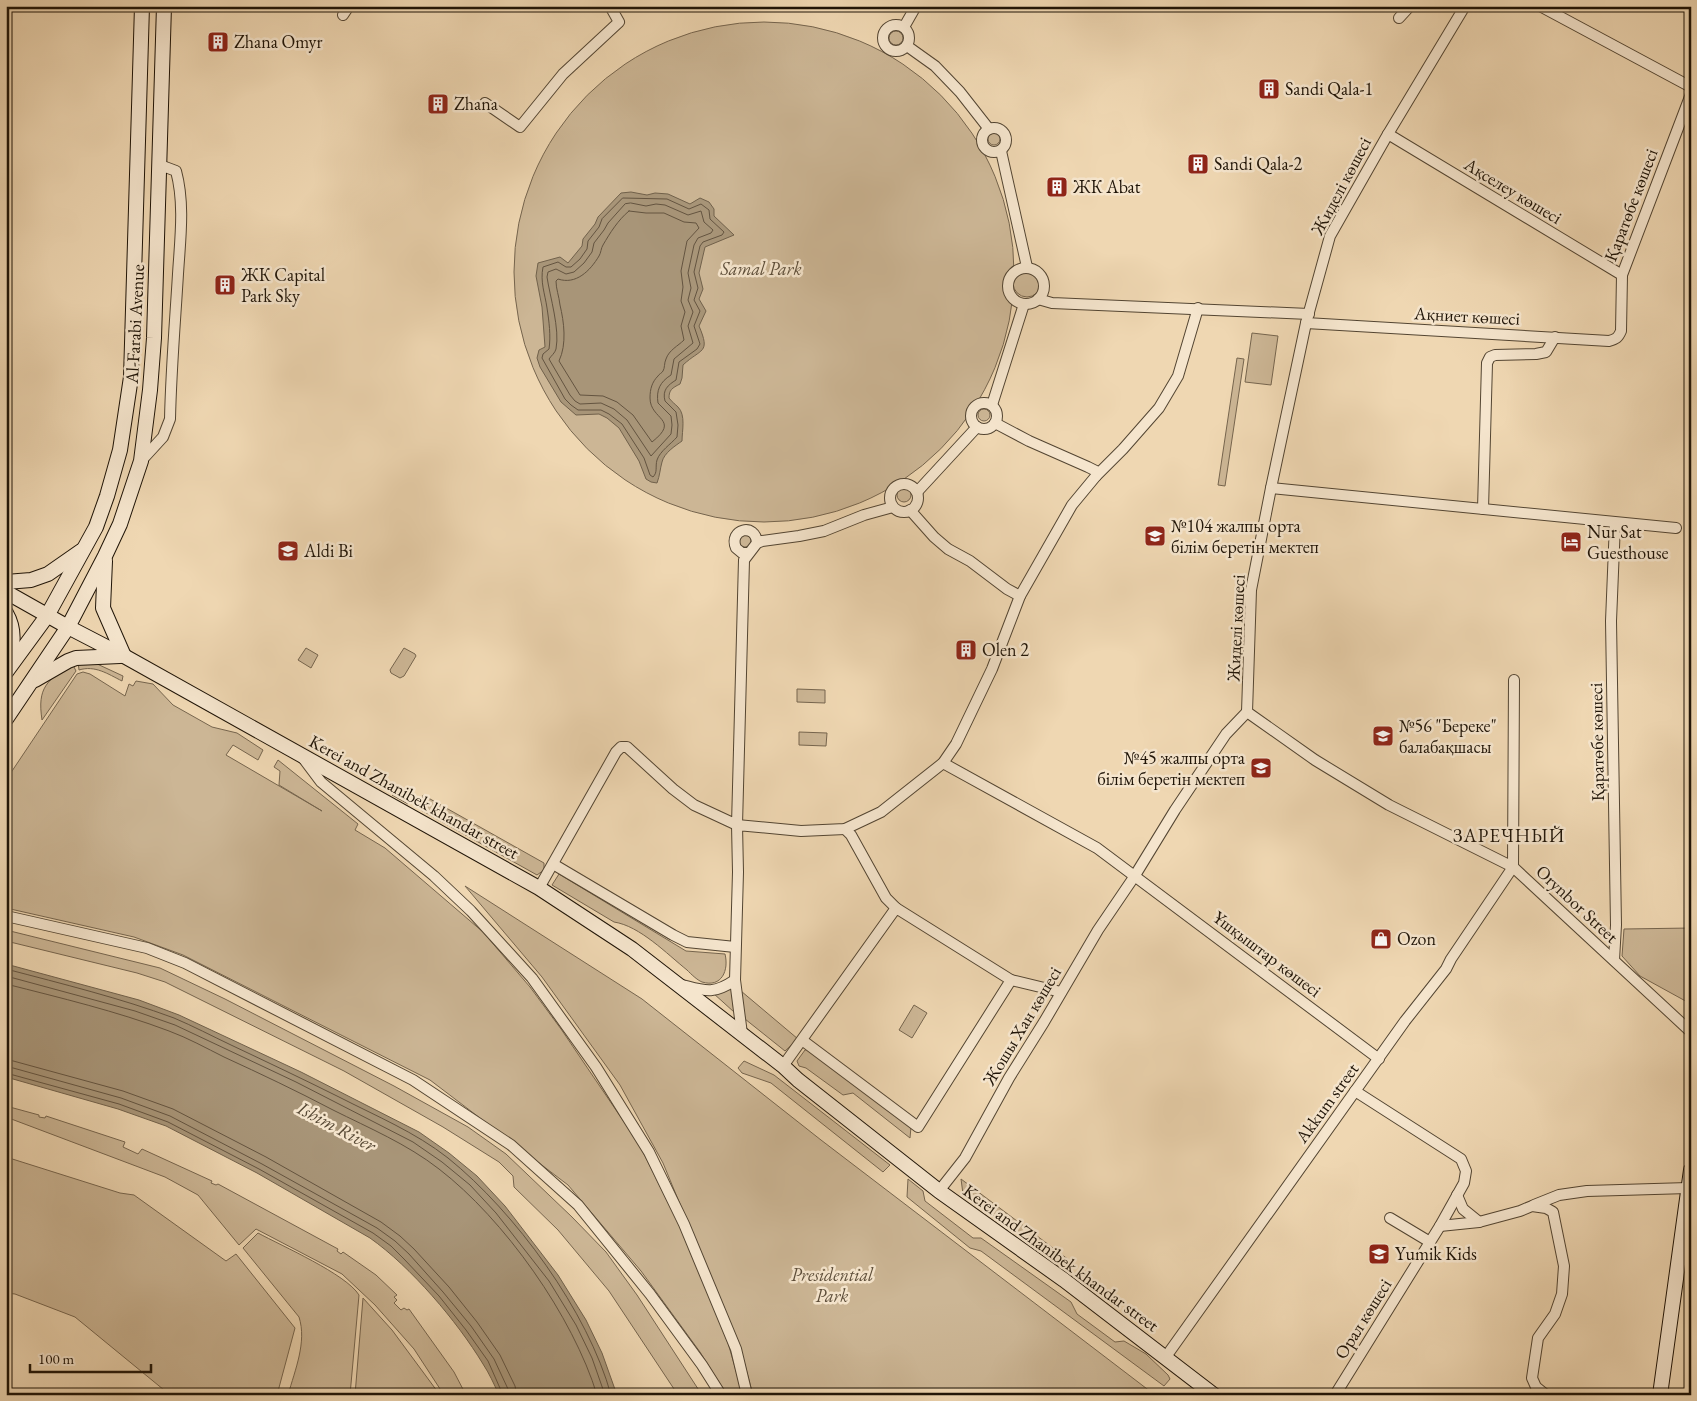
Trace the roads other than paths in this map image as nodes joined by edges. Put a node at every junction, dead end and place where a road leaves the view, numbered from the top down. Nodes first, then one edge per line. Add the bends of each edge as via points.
1 (142, 6) edge
2 (164, 6) edge
3 (349, 6) edge
4 (610, 6) edge
5 (916, 6) edge
6 (1410, 6) edge
7 (1466, 6) edge
8 (1540, 6) edge
9 (343, 15) dead end
10 (1399, 18) dead end
11 (904, 27) junction
12 (907, 46) junction
13 (1691, 87) edge
14 (1691, 94) edge
15 (485, 103) dead end
16 (989, 129) junction
17 (1388, 134) junction
18 (1001, 151) junction
19 (160, 164) junction
20 (135, 222) junction
21 (158, 223) junction
22 (1027, 267) junction
23 (1622, 276) junction
24 (1038, 299) junction
25 (1024, 304) junction
26 (1198, 308) junction
27 (1308, 319) junction
28 (1621, 331) joint
29 (1555, 337) junction
30 (992, 405) junction
31 (995, 423) junction
32 (977, 427) junction
33 (141, 461) junction
34 (1096, 476) junction
35 (1270, 488) junction
36 (917, 492) junction
37 (893, 507) junction
38 (1483, 508) junction
39 (910, 510) junction
40 (1615, 523) junction
41 (1676, 528) dead end
42 (757, 543) junction
43 (83, 549) junction
44 (748, 553) junction
45 (105, 556) junction
46 (6, 582) edge
47 (6, 592) edge
48 (1020, 596) junction
49 (6, 612) edge
50 (47, 616) junction
51 (68, 627) junction
52 (124, 656) junction
53 (6, 671) edge
54 (1514, 680) dead end
55 (31, 682) junction
56 (1247, 712) junction
57 (6, 719) edge
58 (300, 755) junction
59 (943, 763) junction
60 (737, 825) junction
61 (845, 830) junction
62 (553, 864) junction
63 (1513, 867) junction
64 (1134, 877) junction
65 (539, 888) junction
66 (896, 908) junction
67 (6, 916) edge
68 (735, 947) junction
69 (1614, 960) junction
70 (735, 980) junction
71 (1011, 980) junction
72 (678, 984) junction
73 (1061, 992) junction
74 (1691, 1032) edge
75 (742, 1034) junction
76 (802, 1040) junction
77 (1379, 1059) junction
78 (783, 1066) junction
79 (1355, 1091) junction
80 (1691, 1170) edge
81 (1688, 1188) junction
82 (939, 1191) junction
83 (1457, 1195) junction
84 (1532, 1206) junction
85 (1390, 1218) dead end
86 (1479, 1222) junction
87 (1440, 1226) junction
88 (1430, 1242) junction
89 (1165, 1358) junction
90 (721, 1395) edge
91 (747, 1395) edge
92 (1214, 1395) edge
93 (1335, 1395) edge
94 (1546, 1395) edge
95 (1660, 1395) edge

1 - 20 main road, Al-Farabi Avenue
2 - 19 main road, Al-Farabi Avenue
3 - 9 street
4 - 15 street via 619,22 563,74 520,127
5 - 11 street
6 - 10 street
7 - 17 street, Жиделі көшесі
8 - 13 street
11 - 12 street via 910,39
11 - 12 street via 890,26 884,33 883,42 893,51
12 - 16 street via 935,66
14 - 23 street, Қаратөбе көшесі
16 - 18 street via 995,128 1006,134 1006,146
16 - 18 street via 984,133 984,146 988,151
17 - 23 street, Ақселеу көшесі
17 - 27 street, Жиделі көшесі via 1330,236
18 - 22 street
19 - 21 main road, Al-Farabi Avenue
19 - 33 street via 176,172 183,249 170,419 163,436
20 - 21 main road
20 - 43 main road, Al-Farabi Avenue via 131,377 120,450 108,496
21 - 33 main road, Al-Farabi Avenue via 152,372
22 - 24 street via 1036,270 1043,278 1044,287
22 - 25 street via 1010,275 1007,284 1009,294
23 - 28 street, Қаратөбе көшесі
24 - 25 street
24 - 26 street, Ақниет көшесі via 1052,303
25 - 30 street
26 - 27 street, Ақниет көшесі
26 - 34 street via 1178,376 1159,408
27 - 29 street, Ақниет көшесі
27 - 35 street, Жиделі көшесі
28 - 29 street, Ақниет көшесі via 1619,336 1609,341
29 - 38 street via 1546,352 1495,355 1487,363
30 - 31 street via 997,411
30 - 32 street via 980,402 974,406 970,417
31 - 32 street via 989,428
31 - 34 street via 1088,467 1096,472
32 - 36 street
33 - 45 main road, Al-Farabi Avenue via 120,524
34 - 48 street via 1072,505
35 - 38 street
35 - 56 street, Жиделі көшесі via 1251,590
36 - 37 street via 908,484 896,486 890,496
36 - 39 street via 916,506
37 - 39 street via 901,512
37 - 42 street via 824,531
38 - 40 street
39 - 48 street via 948,549
40 - 41 street
40 - 69 street, Қаратөбе көшесі via 1611,621
42 - 44 street
42 - 44 street via 751,531 743,530 737,534 734,540 736,548
43 - 46 main road via 48,574 31,580
43 - 50 main road, Al-Farabi Avenue
44 - 60 street via 743,564
45 - 51 main road, Al-Farabi Avenue
45 - 52 main road via 103,608
47 - 50 main road, Kerei and Zhanibek khandar street
48 - 59 street via 992,669 956,744
49 - 53 main road via 13,631
50 - 51 main road, Kerei and Zhanibek khandar street
50 - 53 main road, Al-Farabi Avenue
51 - 52 main road, Kerei and Zhanibek khandar street
51 - 55 main road, Al-Farabi Avenue
52 - 55 main road via 76,658
52 - 58 main road, Kerei and Zhanibek khandar street
54 - 63 street
55 - 57 main road, Al-Farabi Avenue
56 - 63 street, Orynbor Street via 1315,760 1389,805
56 - 64 street, Жошы Хан көшесі via 1210,757
58 - 65 main road, Kerei and Zhanibek khandar street
58 - 91 street via 321,782 471,911 532,978 596,1067 648,1152 684,1224 736,1349
59 - 61 street via 881,812
59 - 64 street, Ұшқыштар көшесі via 1096,848
60 - 61 street via 801,831
60 - 62 street via 694,805 627,747 622,747 616,752
60 - 68 street
61 - 66 street via 851,834 886,898
62 - 65 street
62 - 68 street via 687,942
63 - 69 street, Orynbor Street
63 - 77 street, Akkum street via 1446,969
64 - 73 street, Жошы Хан көшесі
64 - 77 street, Ұшқыштар көшесі
65 - 72 main road, Kerei and Zhanibek khandar street
66 - 71 street
66 - 76 street
67 - 90 street via 147,948 184,963 412,1080 511,1145 578,1205 650,1294
68 - 70 street
69 - 74 street, Orynbor Street
70 - 72 street via 709,992
70 - 75 street
71 - 73 street
71 - 76 street via 918,1127
72 - 75 main road, Kerei and Zhanibek khandar street
73 - 82 street, Жошы Хан көшесі via 965,1158
75 - 78 main road, Kerei and Zhanibek khandar street
76 - 78 street
77 - 79 street, Akkum street
78 - 82 main road, Kerei and Zhanibek khandar street via 801,1076
79 - 83 street, Орал көшесі via 1461,1159 1466,1171
79 - 89 street, Akkum street
80 - 81 main road
81 - 84 street via 1587,1191 1559,1195
81 - 95 main road
82 - 89 main road, Kerei and Zhanibek khandar street via 1064,1280
83 - 86 street via 1463,1209
83 - 87 street, Орал көшесі
84 - 86 street
84 - 94 street via 1553,1212 1564,1266 1562,1294 1555,1314 1538,1338 1532,1378
85 - 88 street
86 - 87 street
87 - 88 street, Орал көшесі
88 - 93 street, Орал көшесі
89 - 92 main road, Kerei and Zhanibek khandar street

